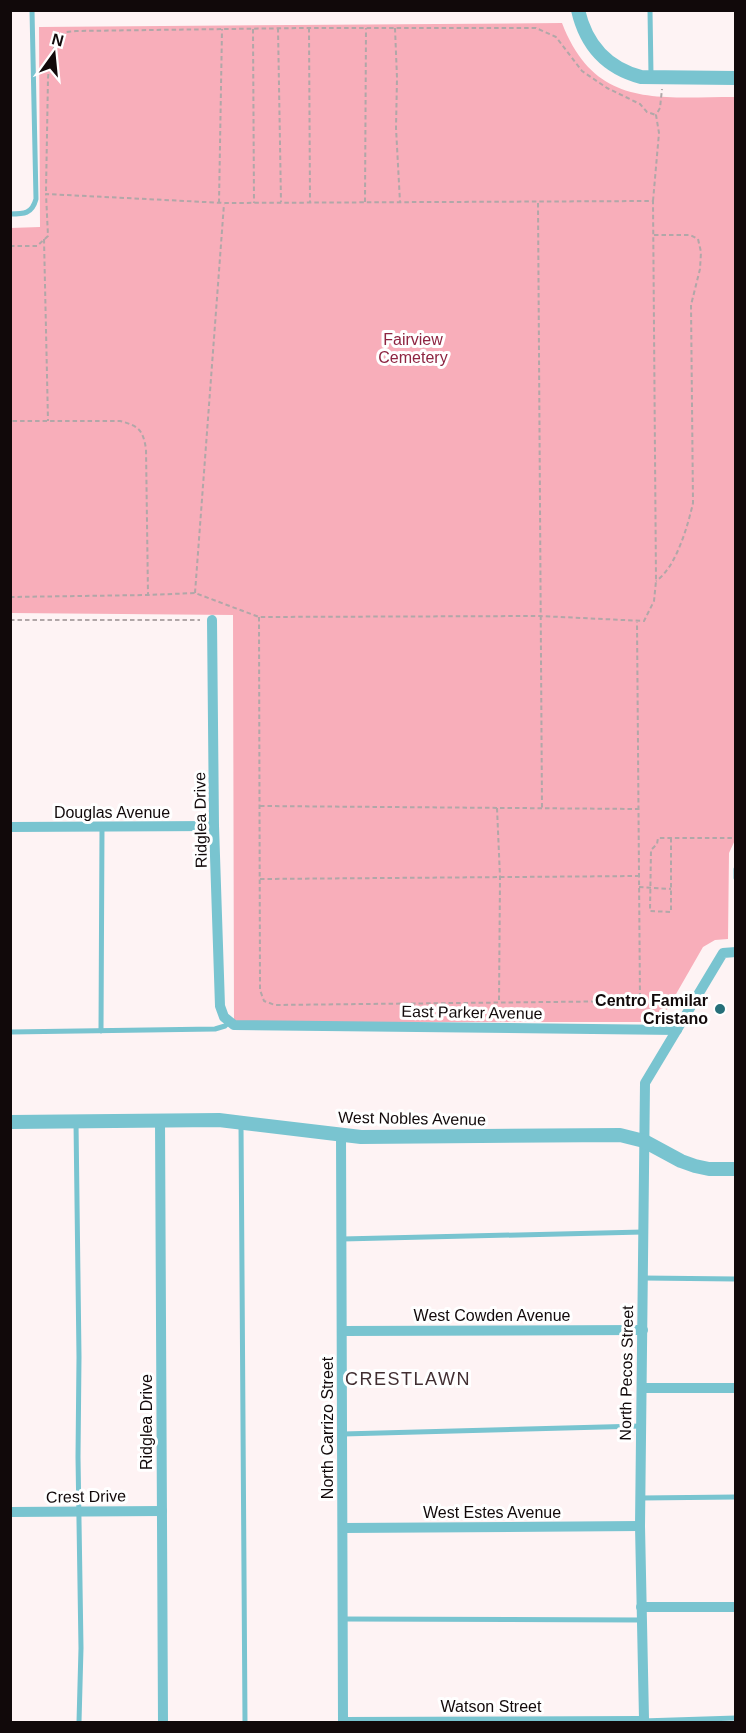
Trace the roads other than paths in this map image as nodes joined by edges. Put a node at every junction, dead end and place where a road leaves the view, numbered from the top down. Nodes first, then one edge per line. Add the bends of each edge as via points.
1 (32, 10) edge
2 (578, 10) edge
3 (650, 10) edge
4 (656, 78) junction
5 (735, 78) edge
6 (10, 214) edge
7 (212, 620) road end
8 (214, 826) junction
9 (10, 827) edge
10 (102, 827) junction
11 (735, 869) edge
12 (735, 878) edge
13 (735, 952) edge
14 (227, 1020) junction
15 (677, 1030) junction
16 (101, 1031) junction
17 (10, 1032) edge
18 (10, 1122) edge
19 (76, 1122) junction
20 (160, 1122) junction
21 (241, 1123) junction
22 (341, 1134) junction
23 (644, 1141) junction
24 (735, 1169) edge
25 (643, 1232) junction
26 (342, 1239) junction
27 (643, 1278) junction
28 (735, 1279) edge
29 (643, 1330) junction
30 (342, 1331) junction
31 (642, 1388) junction
32 (735, 1388) edge
33 (641, 1426) junction
34 (342, 1434) junction
35 (735, 1497) edge
36 (641, 1498) junction
37 (80, 1511) junction
38 (162, 1511) junction
39 (10, 1512) edge
40 (640, 1526) junction
41 (343, 1528) junction
42 (641, 1607) junction
43 (735, 1607) edge
44 (343, 1619) junction
45 (641, 1620) junction
46 (735, 1718) edge
47 (79, 1722) edge
48 (163, 1722) edge
49 (244, 1722) edge
50 (343, 1722) edge
51 (640, 1722) edge

1 - 6 lane via 36,199 29,212
2 - 4 street via 592,45 605,61 627,74
3 - 4 lane
4 - 5 street
7 - 8 street, Ridglea Drive
8 - 10 street, Douglas Avenue
8 - 14 street, Ridglea Drive via 220,1006
9 - 10 street, Douglas Avenue
10 - 16 lane
11 - 12 lane
13 - 15 street via 723,953
14 - 15 street, East Parker Avenue via 234,1025
14 - 16 lane via 225,1026 215,1029
15 - 23 street, North Pecos Street via 645,1083
16 - 17 lane
18 - 19 street, West Nobles Avenue
19 - 20 street, West Nobles Avenue
19 - 37 lane
20 - 21 street, West Nobles Avenue
20 - 38 street, Ridglea Drive
21 - 22 street, West Nobles Avenue
21 - 49 lane
22 - 23 street, West Nobles Avenue via 620,1135
22 - 26 street, North Carrizo Street
23 - 24 street, West Nobles Avenue via 695,1166
23 - 25 street, North Pecos Street
25 - 26 lane
25 - 27 street, North Pecos Street
26 - 30 street, North Carrizo Street
27 - 28 lane
27 - 29 street, North Pecos Street
29 - 30 street, West Cowden Avenue
29 - 31 street, North Pecos Street
30 - 34 street, North Carrizo Street
31 - 32 street
31 - 33 street, North Pecos Street
33 - 34 lane
33 - 36 street, North Pecos Street
34 - 41 street, North Carrizo Street
35 - 36 lane
36 - 40 street, North Pecos Street
37 - 38 street, Crest Drive
37 - 39 street, Crest Drive
37 - 47 lane
38 - 48 street, Ridglea Drive
40 - 41 street, West Estes Avenue
40 - 42 street, North Pecos Street
41 - 44 street, North Carrizo Street
42 - 43 street
42 - 45 street, North Pecos Street
44 - 45 lane
44 - 50 street, North Carrizo Street
45 - 51 street, North Pecos Street via 644,1719
46 - 51 lane
50 - 51 street, Watson Street

